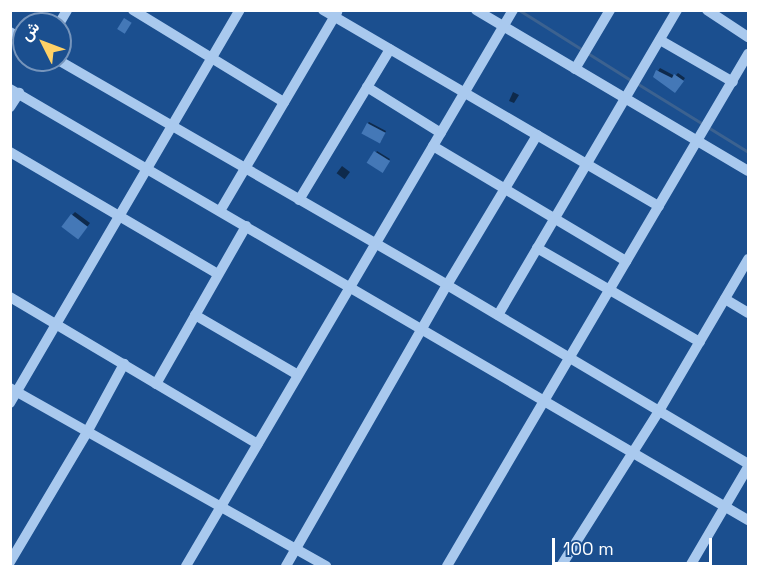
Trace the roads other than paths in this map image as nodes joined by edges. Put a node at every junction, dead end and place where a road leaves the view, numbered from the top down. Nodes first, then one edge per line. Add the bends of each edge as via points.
1 (323, 10) edge
2 (476, 10) edge
3 (513, 10) edge
4 (610, 10) edge
5 (677, 10) edge
6 (707, 10) edge
7 (139, 12) edge
8 (237, 12) edge
9 (336, 14) edge
10 (503, 27) junction
11 (748, 37) edge
12 (660, 40) junction
13 (390, 49) junction
14 (748, 54) edge
15 (212, 58) junction
16 (72, 68) edge
17 (575, 69) junction
18 (733, 82) junction
19 (367, 87) junction
20 (15, 91) edge
21 (465, 92) junction
22 (626, 99) junction
23 (284, 102) junction
24 (10, 107) edge
25 (171, 127) junction
26 (441, 133) junction
27 (537, 135) junction
28 (698, 142) junction
29 (433, 146) junction
30 (10, 152) edge
31 (588, 164) junction
32 (148, 169) junction
33 (244, 169) junction
34 (748, 171) edge
35 (505, 188) junction
36 (299, 200) junction
37 (659, 206) junction
38 (220, 211) junction
39 (120, 216) junction
40 (554, 219) junction
41 (246, 226) junction
42 (375, 244) junction
43 (537, 248) junction
44 (748, 259) edge
45 (626, 261) junction
46 (218, 274) junction
47 (447, 285) junction
48 (350, 287) junction
49 (609, 290) junction
50 (10, 297) edge
51 (725, 299) junction
52 (748, 313) edge
53 (195, 315) junction
54 (498, 315) junction
55 (57, 324) junction
56 (423, 329) junction
57 (700, 342) junction
58 (570, 357) junction
59 (124, 364) junction
60 (298, 375) junction
61 (156, 384) junction
62 (14, 390) edge
63 (544, 400) junction
64 (10, 403) edge
65 (659, 411) junction
66 (86, 434) junction
67 (258, 444) junction
68 (633, 452) junction
69 (748, 465) edge
70 (725, 507) junction
71 (221, 508) junction
72 (748, 520) edge
73 (296, 550) junction
74 (11, 561) edge
75 (186, 567) edge
76 (286, 567) edge
77 (326, 567) edge
78 (447, 567) edge
79 (561, 567) edge
80 (690, 567) edge

1 - 9 street
2 - 10 street
3 - 10 street
4 - 17 street
5 - 12 street
6 - 11 street
7 - 15 street
8 - 15 street
9 - 13 street
9 - 23 street
10 - 17 street
10 - 21 street
12 - 18 street
12 - 22 street
13 - 19 street
13 - 21 street
14 - 18 street
15 - 23 street
15 - 25 street
16 - 25 street
17 - 22 street
18 - 28 street
19 - 26 street
19 - 36 street
20 - 24 street
20 - 32 street
21 - 26 street
21 - 27 street
22 - 28 street
22 - 31 street
23 - 33 street
25 - 32 street
25 - 33 street
26 - 29 street
27 - 31 street
27 - 35 street
28 - 34 street
28 - 37 street
29 - 35 street
29 - 42 street
30 - 39 street
31 - 37 street
31 - 40 street
32 - 38 street
32 - 39 street
33 - 36 street
33 - 38 street
35 - 40 street
35 - 47 street
36 - 42 street
37 - 45 street
38 - 41 street
39 - 46 street
39 - 55 street
40 - 43 street
40 - 45 street
41 - 46 street
41 - 48 street
42 - 47 street
42 - 48 street
43 - 49 street
43 - 54 street
44 - 51 street
45 - 49 street
46 - 53 street
47 - 54 street
47 - 56 street
48 - 56 street
48 - 60 street
49 - 57 street
49 - 58 street
50 - 55 street
51 - 52 street
51 - 57 street
53 - 60 street
53 - 61 street
54 - 58 street
55 - 59 street
55 - 62 street
56 - 63 street
56 - 73 street
57 - 65 street
58 - 63 street
58 - 65 street
59 - 61 street
59 - 66 street
60 - 67 street
61 - 67 street
62 - 64 street
62 - 66 street
63 - 68 street
63 - 78 street
65 - 68 street
65 - 69 street
66 - 71 street
66 - 74 street
67 - 71 street
68 - 70 street
68 - 79 street
69 - 70 street
70 - 72 street
70 - 80 street
71 - 73 street
71 - 75 street
73 - 76 street
73 - 77 street

